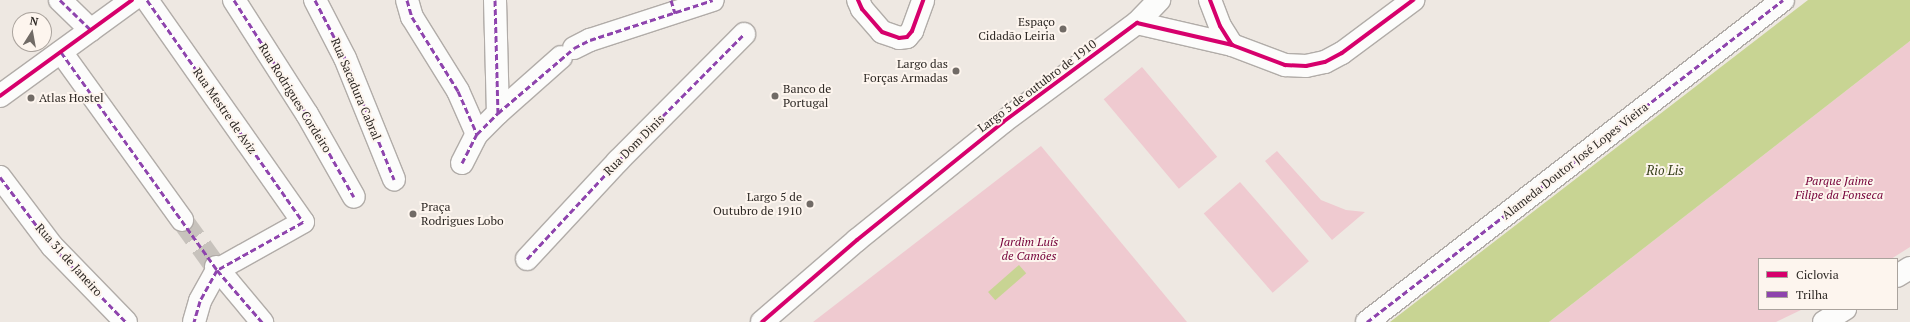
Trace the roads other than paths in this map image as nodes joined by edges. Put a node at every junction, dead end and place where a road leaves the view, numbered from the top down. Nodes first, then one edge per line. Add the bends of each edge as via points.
1 (60, 0) edge
2 (132, 0) edge
3 (147, 0) edge
4 (234, 0) edge
5 (315, 0) edge
6 (407, 0) edge
7 (495, 0) edge
8 (713, 0) edge
9 (923, 0) edge
10 (1159, 0) edge
11 (1210, 0) edge
12 (1413, 0) edge
13 (1783, 0) edge
14 (860, 4) edge
15 (673, 6) edge
16 (1137, 23) junction
17 (91, 30) junction
18 (744, 34) dead end
19 (1232, 45) junction
20 (61, 52) junction
21 (0, 96) edge
22 (498, 113) junction
23 (477, 134) junction
24 (462, 163) dead end
25 (0, 177) edge
26 (394, 179) dead end
27 (354, 197) dead end
28 (182, 220) tunnel mouth
29 (527, 259) dead end
30 (217, 268) junction
31 (1910, 268) edge
32 (1898, 275) edge
33 (1844, 310) edge
34 (126, 322) edge
35 (194, 322) edge
36 (262, 322) edge
37 (762, 322) edge
38 (1367, 322) edge
39 (1824, 322) edge

1 - 17 street
2 - 17 street
3 - 30 street, Rua Mestre de Aviz via 303,222
4 - 27 street, Rua Rodrigues Cordeiro via 307,114
5 - 26 street, Rua Sacadura Cabral via 345,58
6 - 23 street via 412,17 458,91
7 - 22 street
8 - 15 street
9 - 14 street via 912,31 907,37 898,38 882,32
10 - 16 street, Largo 5 de outubro de 1910
11 - 19 street via 1217,20
12 - 19 street via 1360,42 1325,62 1306,66 1285,65 1251,55
13 - 38 street, Alameda Doutor José Lopes Vieira
15 - 22 street via 590,40 568,53
16 - 19 street
16 - 37 street, Largo 5 de outubro de 1910 via 1003,122
17 - 20 street
18 - 29 street, Rua Dom Dinis via 618,161
20 - 21 street
20 - 28 street
22 - 23 street
23 - 24 street
25 - 34 street, Rua 31 de Janeiro via 52,246
30 - 35 street via 200,301
30 - 36 street
31 - 32 street
33 - 39 street

